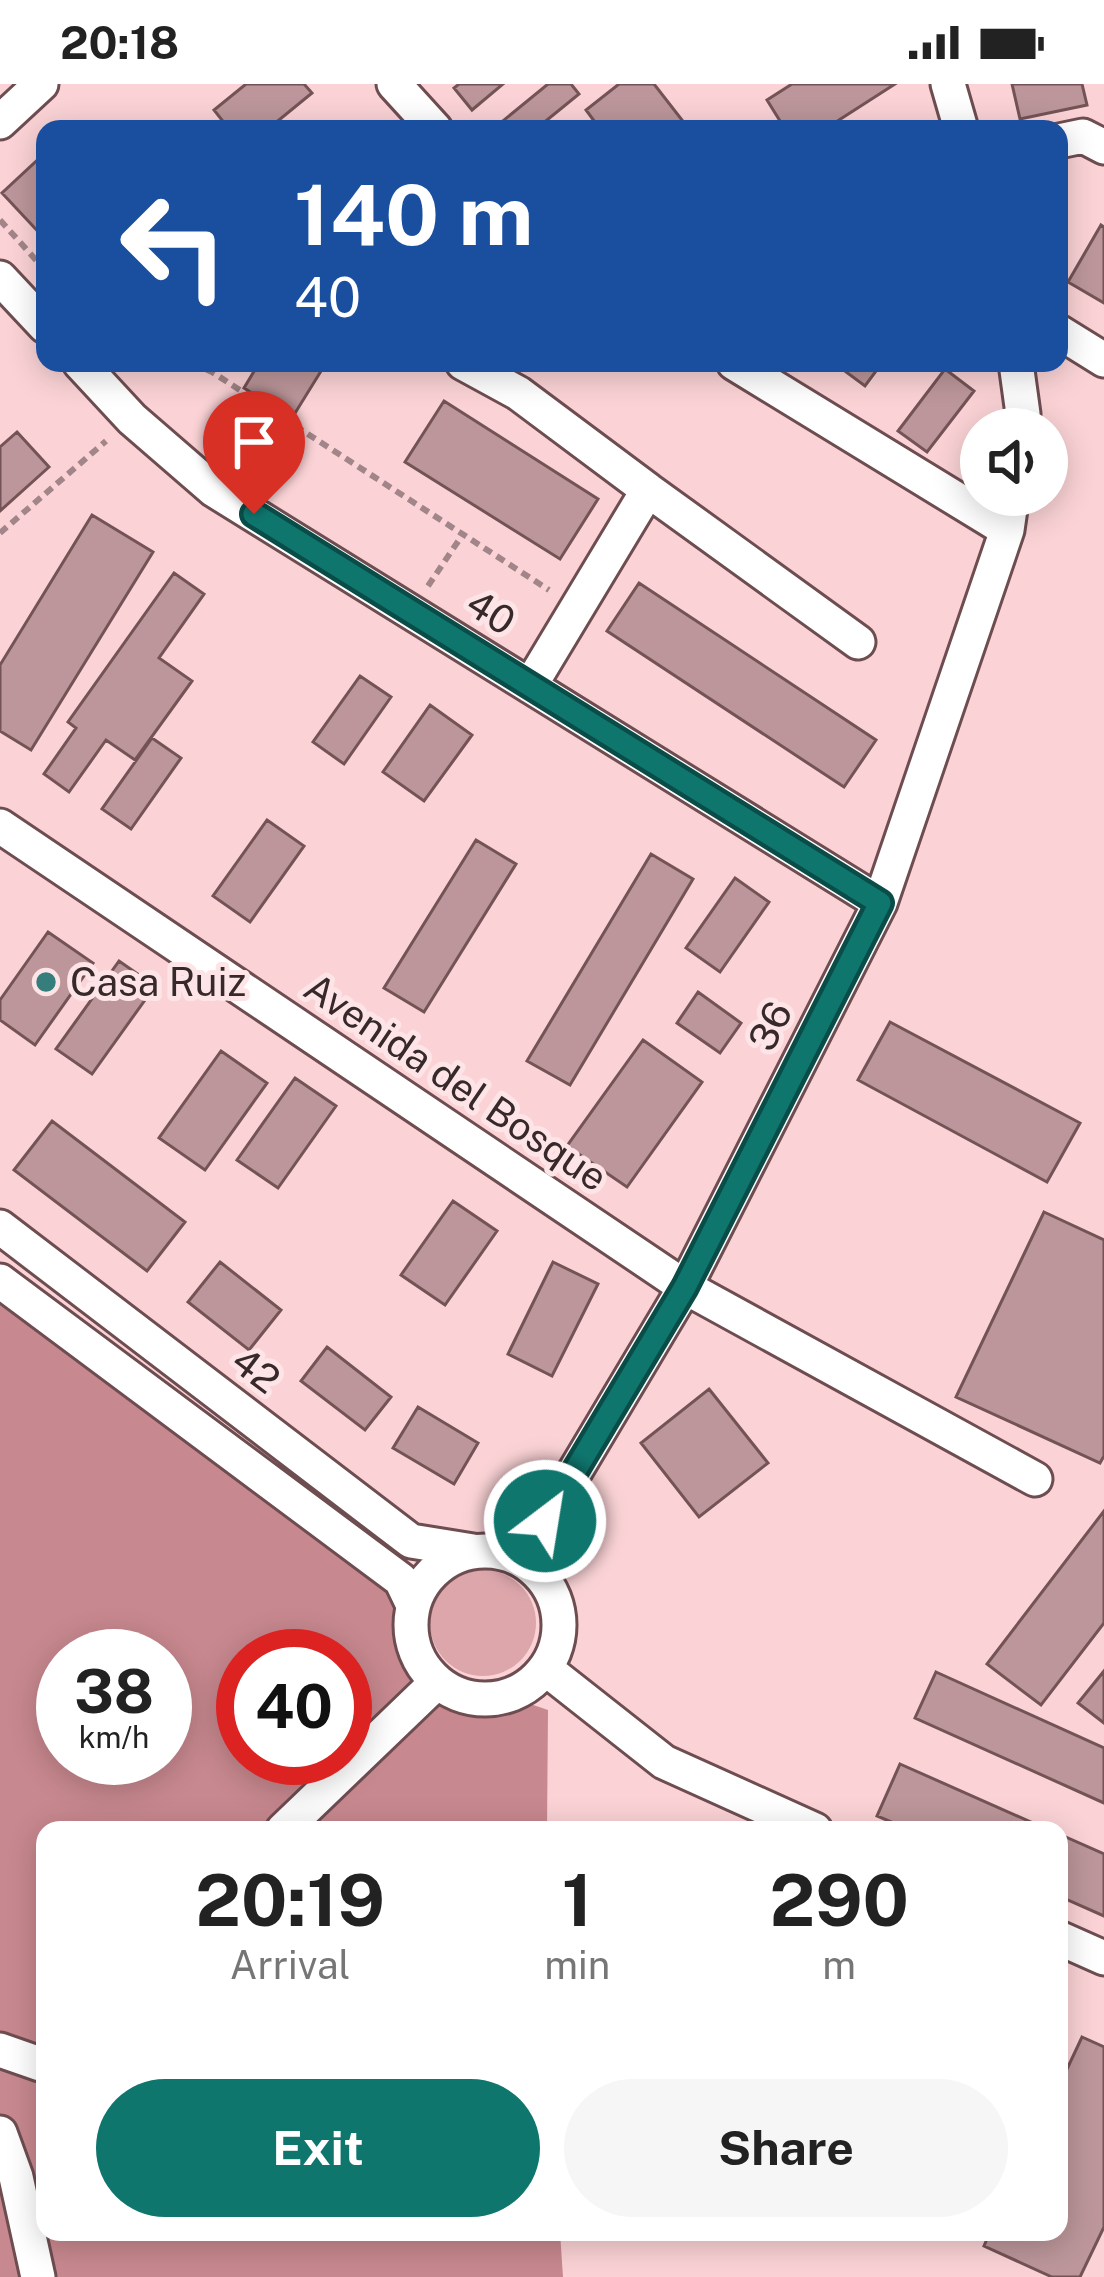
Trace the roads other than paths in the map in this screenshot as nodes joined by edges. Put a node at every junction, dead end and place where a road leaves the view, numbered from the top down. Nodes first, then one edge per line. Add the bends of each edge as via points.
1 (41, 84) edge
2 (394, 84) edge
3 (948, 84) edge
4 (427, 120) edge
5 (958, 120) edge
6 (0, 122) edge
7 (1068, 140) edge
8 (1104, 147) edge
9 (0, 278) edge
10 (36, 316) edge
11 (1068, 338) edge
12 (1104, 360) edge
13 (88, 372) edge
14 (480, 372) edge
15 (749, 372) edge
16 (1017, 372) edge
17 (1022, 408) edge
18 (648, 490) junction
19 (1009, 516) edge
20 (1007, 530) junction
21 (858, 642) dead end
22 (530, 686) junction
23 (0, 826) edge
24 (880, 903) junction
25 (0, 1227) edge
26 (0, 1281) edge
27 (685, 1287) junction
28 (1034, 1479) dead end
29 (473, 1552) junction
30 (522, 1560) junction
31 (413, 1605) junction
32 (546, 1669) junction
33 (437, 1682) junction
34 (292, 1821) edge
35 (795, 1821) edge
36 (1068, 1942) edge
37 (1104, 1958) edge
38 (0, 2050) edge
39 (36, 2064) edge
40 (0, 2133) edge
41 (38, 2277) edge

1 - 6 street
2 - 4 street
3 - 5 street
7 - 8 street via 1083,136
9 - 10 street
11 - 12 street
13 - 22 street, 40 via 214,490
14 - 18 street
15 - 20 street
16 - 17 street
18 - 21 street
18 - 22 street
19 - 20 street, 36
20 - 24 street, 36
22 - 24 street, 40
23 - 27 street, Avenida del Bosque
24 - 27 street, 36
25 - 29 street, 42 via 411,1541
26 - 31 street, 42 via 401,1580
27 - 28 street, Avenida del Bosque
27 - 30 street, 36
29 - 30 street, 42
29 - 31 street via 435,1570
30 - 32 street via 559,1609 559,1640
31 - 33 street via 419,1660
32 - 33 street via 494,1699
32 - 35 street via 664,1762
33 - 34 street
36 - 37 street
38 - 39 street
40 - 41 street

